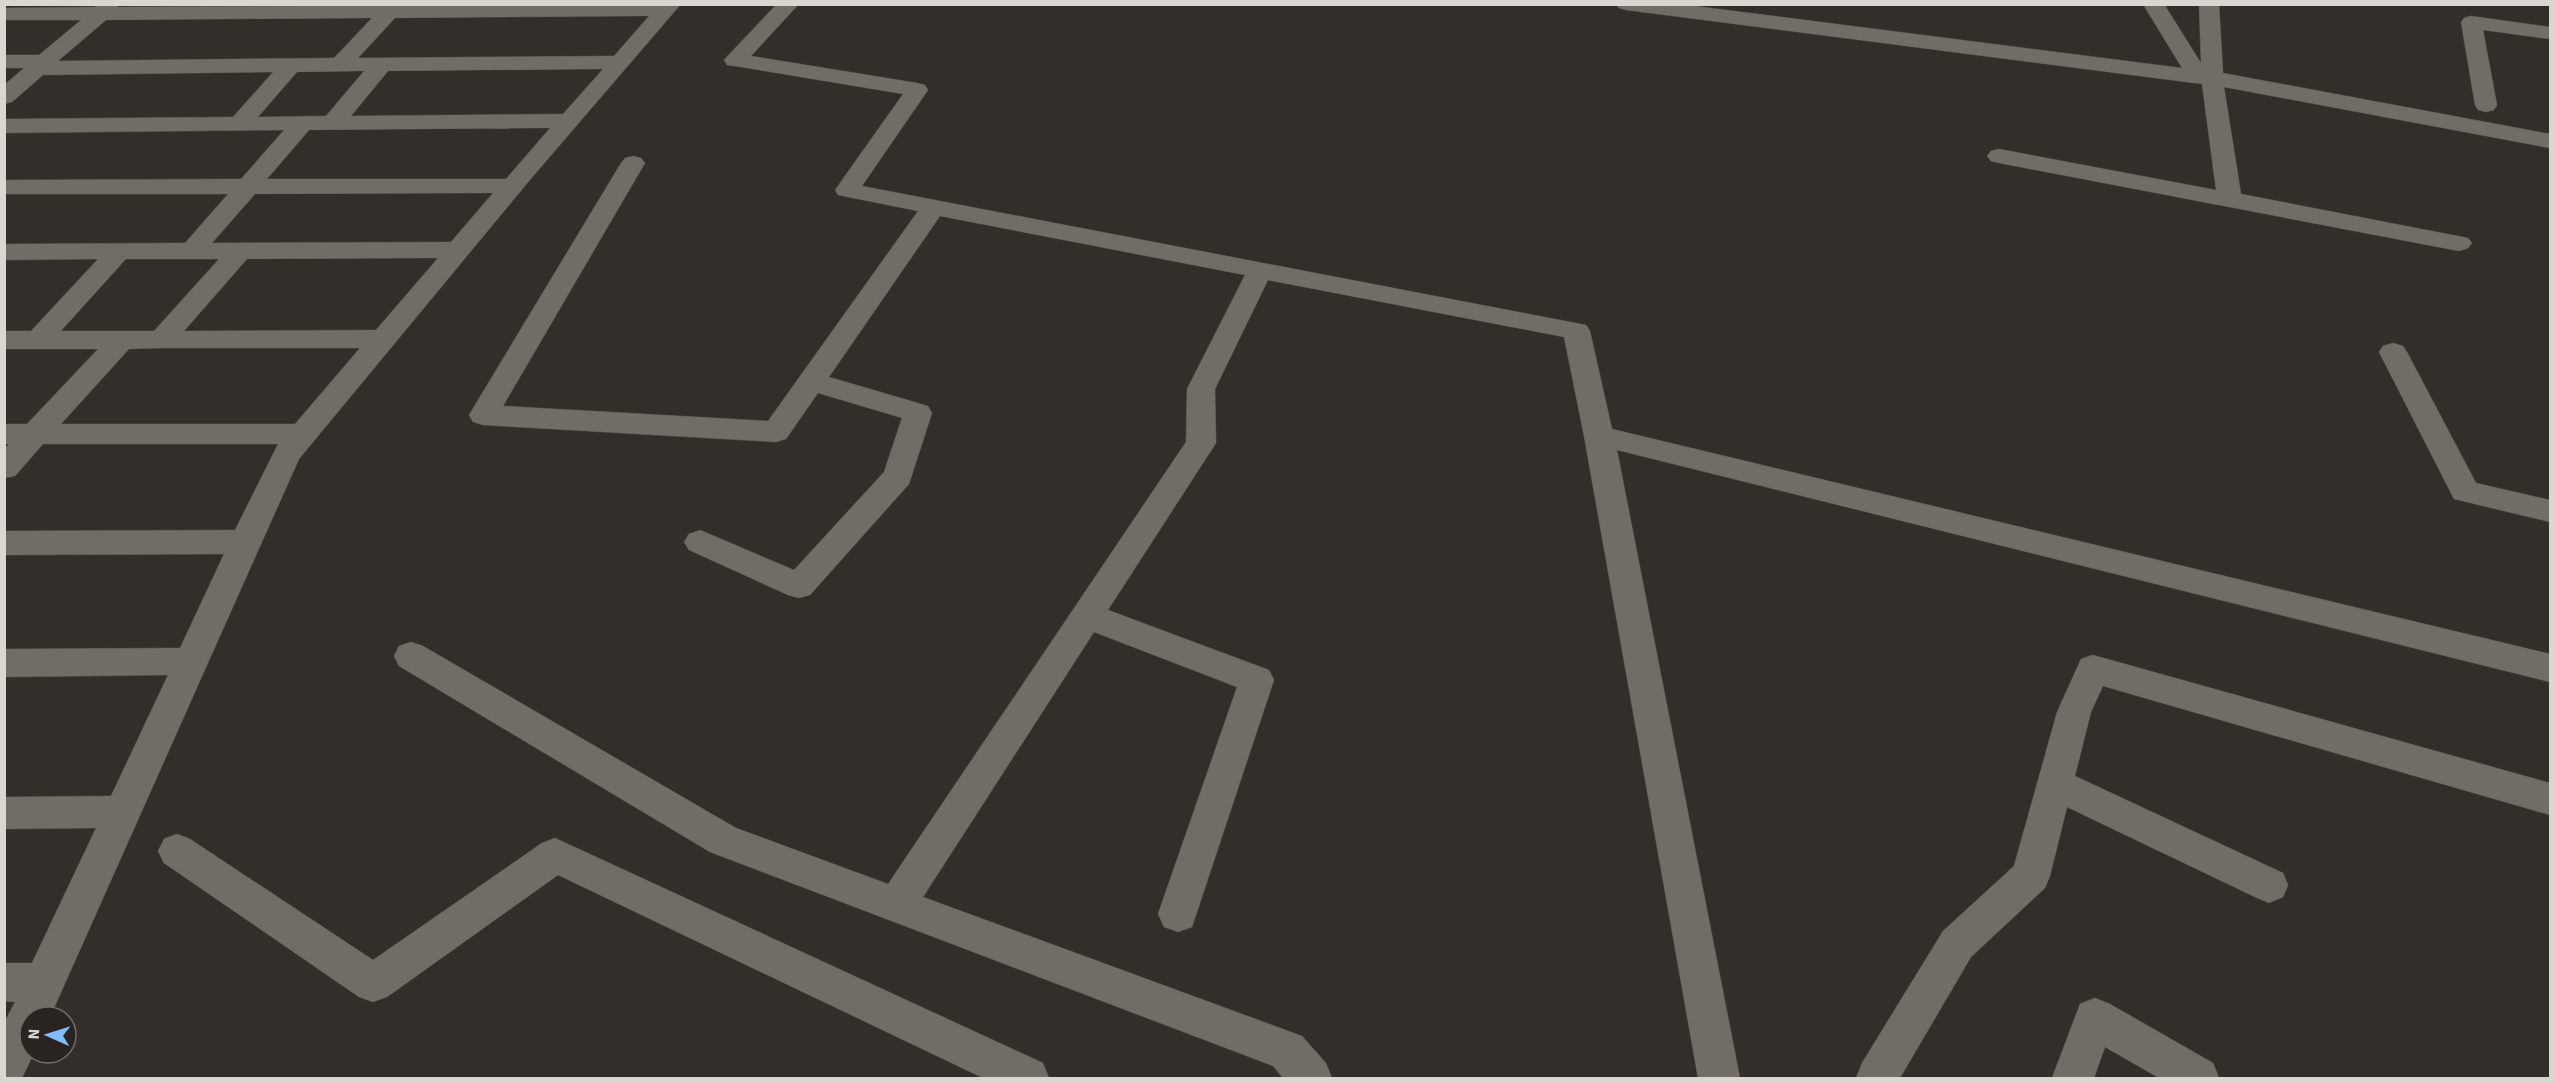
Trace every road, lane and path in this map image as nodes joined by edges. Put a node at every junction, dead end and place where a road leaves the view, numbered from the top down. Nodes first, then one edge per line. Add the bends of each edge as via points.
1 (789, 4) edge
2 (1626, 4) edge
3 (2153, 4) edge
4 (2208, 4) edge
5 (669, 7) edge
6 (106, 8) edge
7 (393, 8) edge
8 (4, 14) edge
9 (2550, 33) edge
10 (4, 61) edge
11 (621, 62) junction
12 (42, 64) junction
13 (342, 64) junction
14 (382, 64) junction
15 (291, 65) junction
16 (2205, 78) junction
17 (4, 97) edge
18 (2486, 105) dead end
19 (569, 121) junction
20 (303, 123) junction
21 (333, 123) junction
22 (239, 124) junction
23 (4, 126) edge
24 (2550, 141) edge
25 (1999, 156) dead end
26 (633, 163) dead end
27 (512, 186) junction
28 (247, 187) junction
29 (4, 188) edge
30 (2230, 200) junction
31 (934, 207) junction
32 (2459, 243) dead end
33 (458, 250) junction
34 (192, 251) junction
35 (240, 251) junction
36 (4, 252) edge
37 (118, 252) junction
38 (1260, 270) junction
39 (383, 339) junction
40 (4, 340) edge
41 (38, 340) junction
42 (121, 340) junction
43 (161, 340) junction
44 (2393, 352) dead end
45 (812, 381) junction
46 (19, 434) edge
47 (302, 434) junction
48 (1599, 436) junction
49 (4, 468) edge
50 (2550, 511) edge
51 (246, 542) junction
52 (700, 542) dead end
53 (4, 543) edge
54 (1087, 616) junction
55 (411, 656) dead end
56 (191, 661) junction
57 (4, 663) edge
58 (2550, 668) edge
59 (2055, 784) junction
60 (2550, 799) edge
61 (123, 812) junction
62 (4, 813) edge
63 (177, 851) dead end
64 (2269, 885) dead end
65 (896, 905) junction
66 (1178, 914) dead end
67 (4, 982) edge
68 (45, 983) junction
69 (4, 1071) edge
70 (1028, 1078) edge
71 (1311, 1078) edge
72 (1719, 1078) edge
73 (1876, 1078) edge
74 (2073, 1078) edge
75 (2198, 1078) edge

1 - 31 street via 735,60 917,90 847,190
2 - 16 street
3 - 16 street
4 - 16 street
5 - 7 street
5 - 11 street
6 - 7 street
6 - 8 street
6 - 12 street
7 - 13 street
9 - 18 street via 2471,22
10 - 12 street
11 - 14 street
11 - 19 street
12 - 15 street
12 - 17 street
13 - 14 street
13 - 15 street
14 - 21 street
15 - 22 street
16 - 24 street
16 - 30 street
19 - 21 street
19 - 27 street
20 - 21 street
20 - 22 street
20 - 28 street
22 - 23 street
25 - 30 street
26 - 45 street via 483,415 776,432
27 - 28 street
27 - 33 street
28 - 29 street
28 - 34 street
30 - 32 street
31 - 38 street
31 - 45 street
33 - 35 street
33 - 39 street
34 - 35 street
34 - 37 street
35 - 43 street
36 - 37 street
37 - 41 street
38 - 48 street via 1576,331
38 - 54 street via 1201,389 1201,443
39 - 43 street
39 - 47 street
40 - 41 street
41 - 42 street
42 - 43 street
42 - 46 street
44 - 50 street via 2465,491
45 - 52 street via 918,413 898,476 799,585
46 - 47 street
46 - 49 street
47 - 51 street via 286,454
48 - 58 street
48 - 72 street
51 - 53 street
51 - 56 street
54 - 65 street
54 - 66 street via 1257,680
55 - 65 street via 723,840
56 - 57 street
56 - 61 street
59 - 60 street via 2074,712 2093,669
59 - 64 street
59 - 73 street via 2031,876 1957,944
61 - 62 street
61 - 68 street
63 - 70 street via 373,983 555,855
65 - 71 street via 1287,1052
67 - 68 street
68 - 69 street
74 - 75 street via 2095,1018

